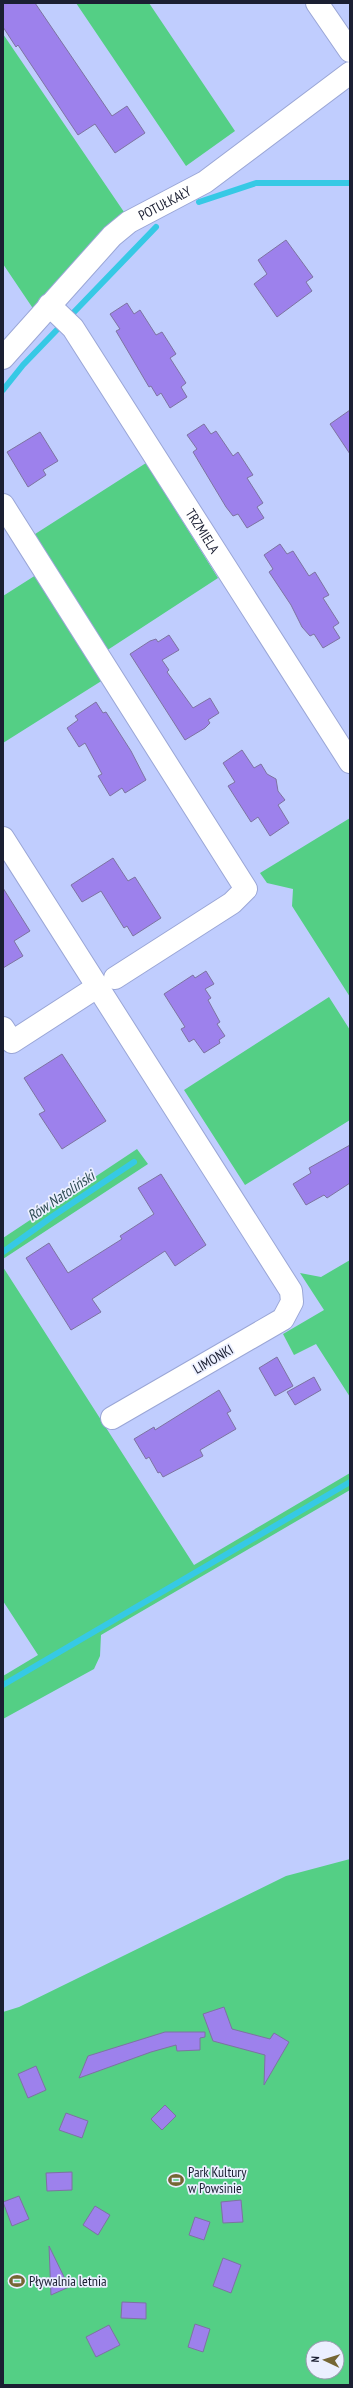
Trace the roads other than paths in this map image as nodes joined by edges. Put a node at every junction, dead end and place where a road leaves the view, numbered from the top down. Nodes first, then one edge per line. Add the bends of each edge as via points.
1 (317, 3) edge
2 (350, 51) edge
3 (350, 73) edge
4 (60, 315) junction
5 (3, 358) edge
6 (3, 505) edge
7 (350, 762) edge
8 (3, 838) edge
9 (106, 982) junction
10 (3, 1028) edge
11 (112, 1418) dead end

1 - 2 street
3 - 4 street, POTUŁKAŁY via 205,182 129,222 112,236
4 - 5 street, POTUŁKAŁY
4 - 7 street, TRZMIELA
6 - 9 street via 246,889 232,903
8 - 9 street
9 - 10 street via 12,1042
9 - 11 street, LIMONKI via 289,1285 292,1302 283,1319

